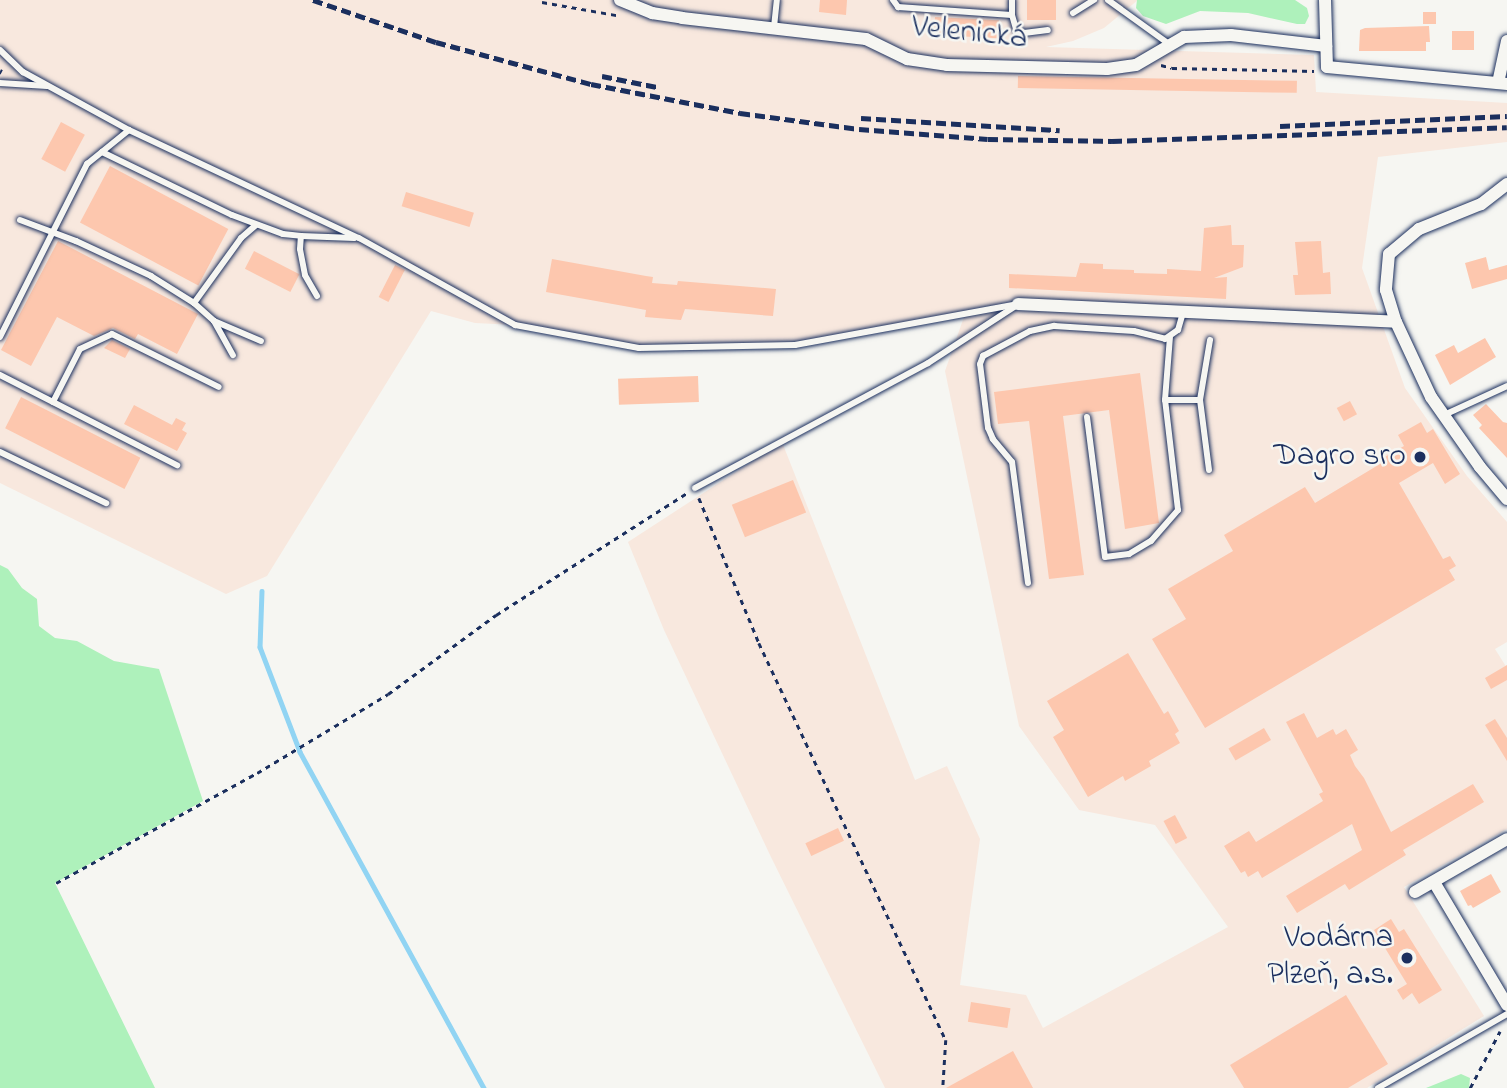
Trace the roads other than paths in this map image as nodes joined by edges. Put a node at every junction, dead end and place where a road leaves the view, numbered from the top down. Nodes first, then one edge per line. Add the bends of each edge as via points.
1 (620, 0) edge
2 (777, 0) edge
3 (894, 0) edge
4 (1012, 0) edge
5 (1094, 0) edge
6 (1108, 0) edge
7 (1325, 0) edge
8 (1073, 13) dead end
9 (1012, 15) junction
10 (774, 27) junction
11 (1048, 30) dead end
12 (1507, 41) edge
13 (1168, 44) junction
14 (1326, 46) junction
15 (0, 50) edge
16 (0, 83) edge
17 (1503, 83) edge
18 (49, 86) junction
19 (128, 130) junction
20 (102, 152) junction
21 (1507, 184) edge
22 (20, 220) dead end
23 (256, 225) junction
24 (52, 233) junction
25 (301, 236) junction
26 (359, 238) junction
27 (317, 296) dead end
28 (194, 303) junction
29 (1018, 304) junction
30 (1184, 311) junction
31 (214, 321) junction
32 (1396, 322) junction
33 (0, 337) edge
34 (1170, 337) junction
35 (1210, 340) dead end
36 (261, 341) dead end
37 (233, 355) dead end
38 (0, 375) edge
39 (1507, 386) edge
40 (219, 387) dead end
41 (1165, 400) junction
42 (1200, 400) junction
43 (53, 402) junction
44 (1444, 415) junction
45 (1087, 417) dead end
46 (0, 452) edge
47 (177, 465) dead end
48 (1209, 470) dead end
49 (695, 488) road end
50 (1507, 499) edge
51 (106, 503) dead end
52 (1028, 583) dead end
53 (1507, 839) edge
54 (1434, 882) junction
55 (1415, 892) dead end
56 (1507, 1005) edge
57 (1507, 1014) edge
58 (1378, 1088) edge

1 - 10 street, Velenická via 652,13
2 - 10 lane
3 - 9 lane via 898,7
4 - 9 lane
5 - 8 lane
6 - 13 lane
7 - 14 street
9 - 11 lane via 1016,29 1024,33
10 - 13 street, Velenická via 866,39 907,59 947,65 1107,69 1136,65
12 - 17 street
13 - 14 street, Velenická via 1184,37 1231,35
14 - 17 street via 1327,67
15 - 18 lane via 23,72
16 - 18 lane
18 - 19 lane
19 - 20 lane
19 - 26 lane
20 - 23 lane
20 - 24 lane via 87,164
21 - 32 street via 1481,204 1419,229 1389,254 1386,290
22 - 24 lane
23 - 25 lane
23 - 28 lane via 241,238
24 - 28 lane via 151,276
24 - 33 lane
25 - 26 lane
25 - 27 lane via 305,275
26 - 29 lane via 515,325 639,348 795,345
28 - 31 lane
29 - 30 street
29 - 49 lane via 929,363
30 - 32 street
30 - 34 lane via 1181,325
31 - 36 lane
31 - 37 lane
32 - 44 street
34 - 41 lane
34 - 52 lane via 1054,326 1031,331 983,356 980,364 988,428 1012,461
35 - 42 lane
38 - 43 lane
39 - 44 lane
40 - 43 lane via 112,334 80,349
41 - 42 lane
41 - 45 lane via 1178,510 1151,541 1129,554 1105,557
42 - 48 lane
43 - 47 lane
44 - 50 street
46 - 51 lane
53 - 54 street
54 - 55 street
54 - 56 street
57 - 58 lane

